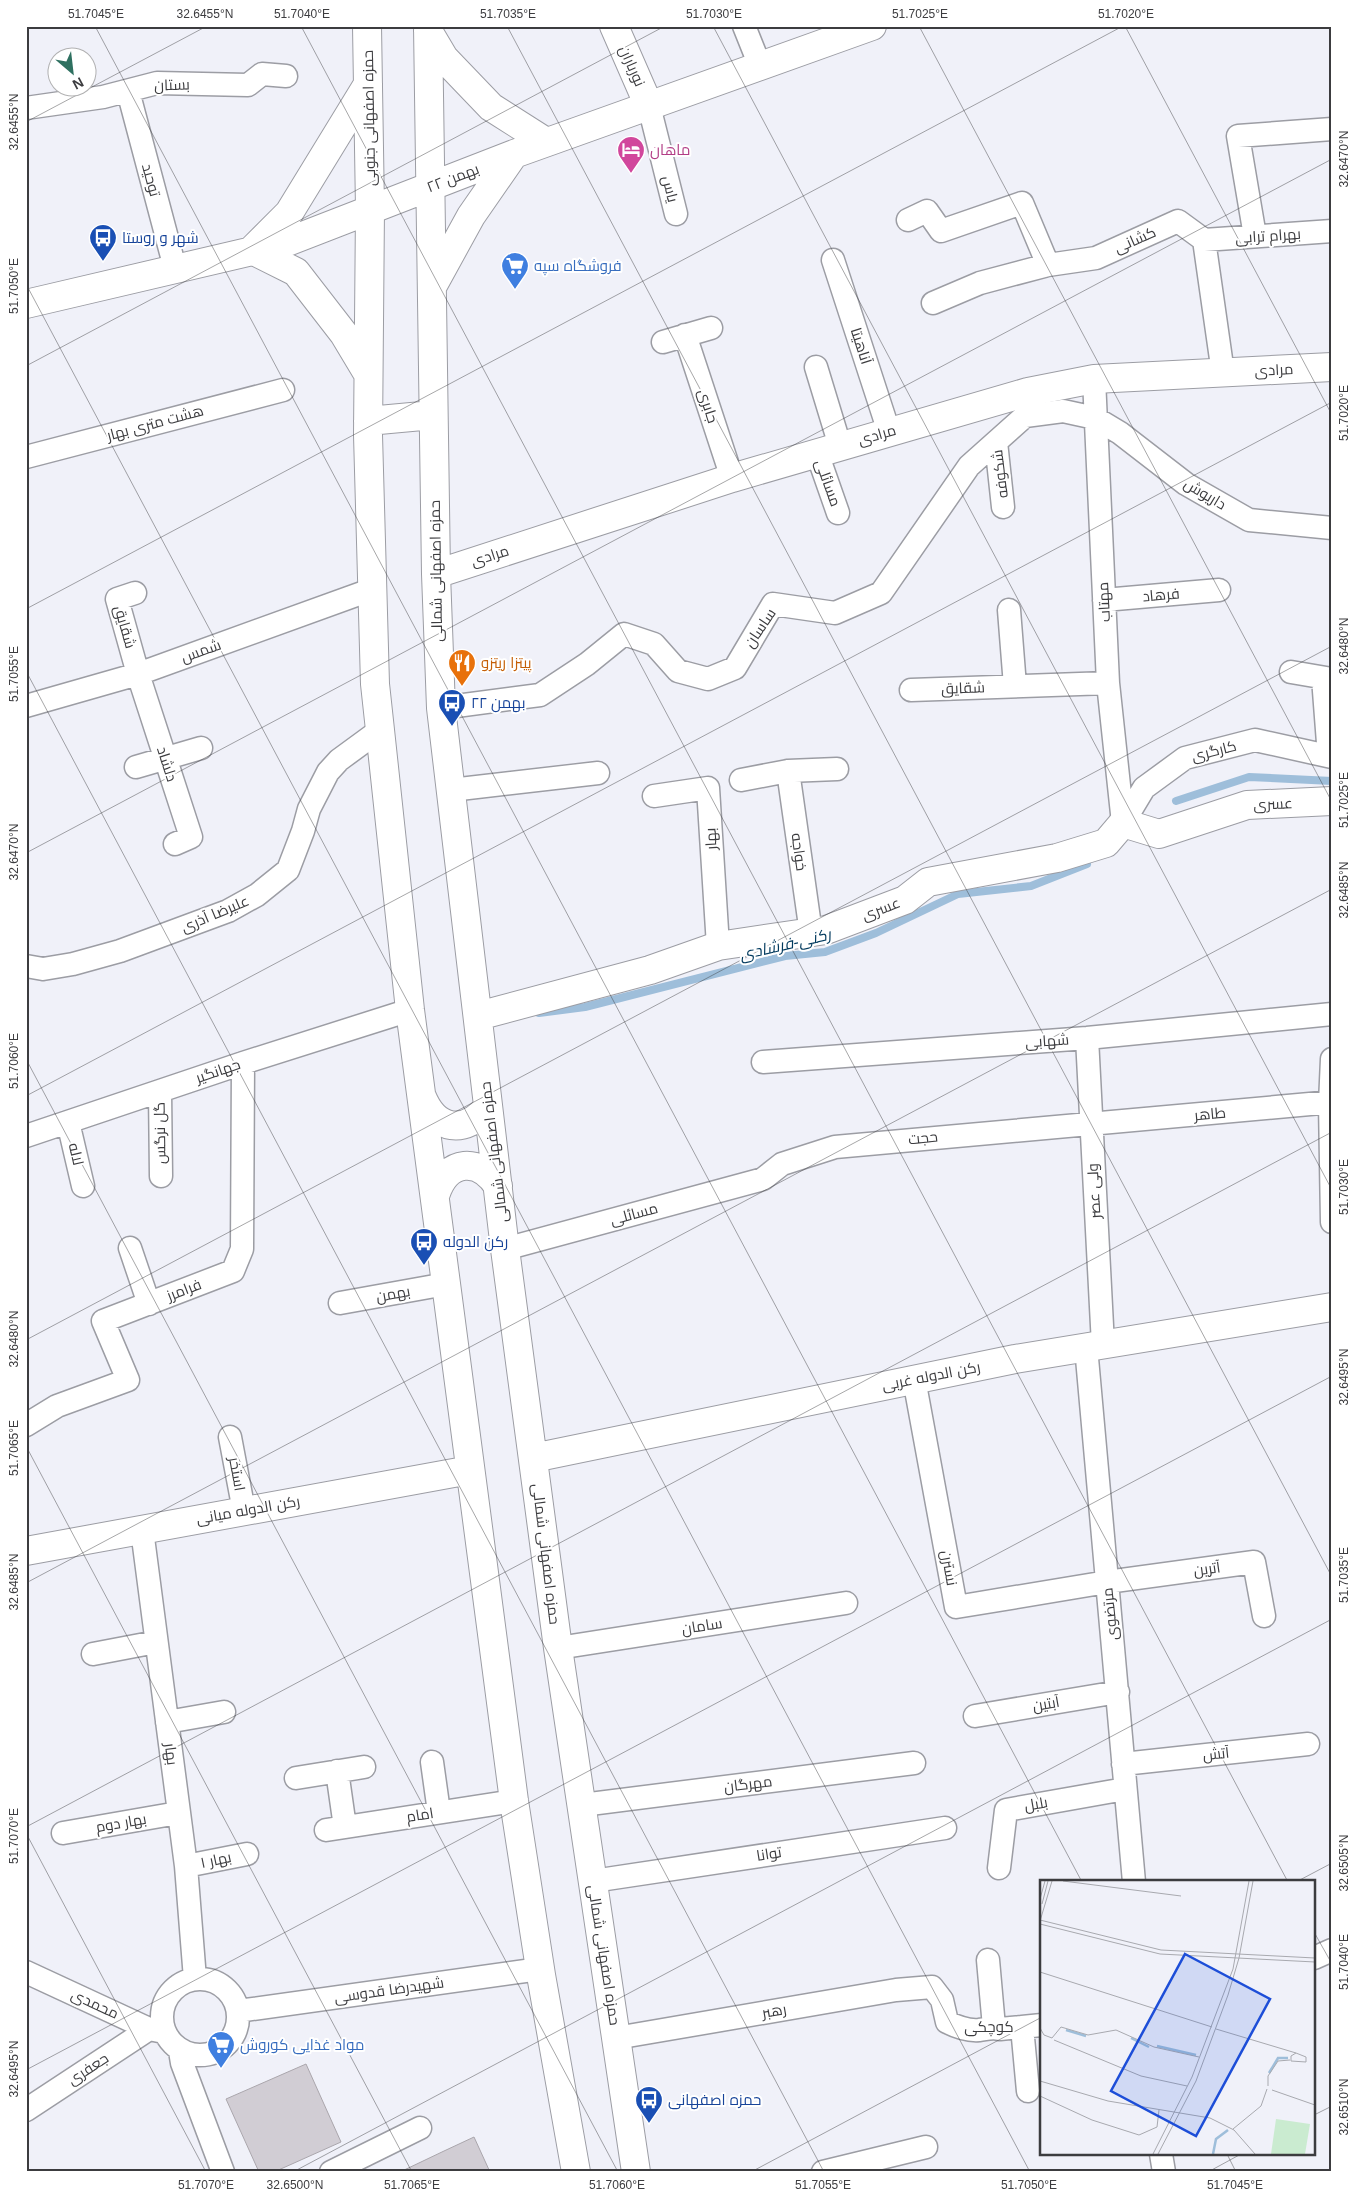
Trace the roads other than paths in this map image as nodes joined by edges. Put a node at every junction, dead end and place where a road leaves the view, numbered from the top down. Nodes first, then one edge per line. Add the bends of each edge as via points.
1 (367, 26) edge
2 (614, 26) edge
3 (744, 26) edge
4 (872, 26) edge
5 (428, 28) edge
6 (760, 66) junction
7 (286, 76) dead end
8 (368, 84) junction
9 (128, 91) junction
10 (650, 106) junction
11 (26, 108) edge
12 (1332, 129) edge
13 (546, 142) junction
14 (514, 154) junction
15 (429, 187) junction
16 (370, 210) junction
17 (676, 214) dead end
18 (908, 220) dead end
19 (1332, 231) edge
20 (1255, 236) junction
21 (1204, 240) junction
22 (252, 250) junction
23 (833, 260) dead end
24 (1048, 264) junction
25 (175, 268) junction
26 (431, 288) junction
27 (933, 303) dead end
28 (26, 304) edge
29 (711, 328) dead end
30 (685, 335) junction
31 (663, 342) dead end
32 (816, 367) dead end
33 (1332, 367) edge
34 (1223, 373) junction
35 (368, 374) junction
36 (1094, 379) junction
37 (283, 390) dead end
38 (433, 415) junction
39 (1095, 418) junction
40 (368, 421) junction
41 (889, 432) junction
42 (996, 442) junction
43 (828, 450) junction
44 (26, 457) edge
45 (732, 478) junction
46 (1003, 507) dead end
47 (838, 513) dead end
48 (1332, 528) edge
49 (436, 574) junction
50 (372, 589) junction
51 (1219, 590) dead end
52 (136, 593) dead end
53 (1104, 600) junction
54 (1009, 610) dead end
55 (1291, 672) dead end
56 (138, 674) junction
57 (1328, 679) edge
58 (1108, 683) junction
59 (1015, 686) junction
60 (911, 690) dead end
61 (26, 706) edge
62 (441, 708) junction
63 (380, 730) junction
64 (201, 748) dead end
65 (1330, 756) edge
66 (166, 759) junction
67 (136, 767) dead end
68 (837, 769) dead end
69 (788, 771) junction
70 (598, 774) dead end
71 (741, 780) dead end
72 (450, 790) junction
73 (654, 796) dead end
74 (1332, 802) edge
75 (1123, 823) junction
76 (175, 844) dead end
77 (811, 933) junction
78 (718, 946) junction
79 (26, 966) edge
80 (410, 1010) junction
81 (1332, 1014) edge
82 (478, 1016) junction
83 (1087, 1038) junction
84 (1332, 1059) edge
85 (763, 1062) dead end
86 (243, 1063) junction
87 (160, 1091) junction
88 (422, 1097) junction
89 (1331, 1103) edge
90 (488, 1107) junction
91 (68, 1122) junction
92 (1090, 1125) junction
93 (26, 1136) edge
94 (161, 1176) dead end
95 (763, 1179) joint
96 (84, 1186) dead end
97 (498, 1186) junction
98 (436, 1192) junction
99 (1332, 1222) edge
100 (130, 1248) dead end
101 (505, 1249) junction
102 (446, 1284) junction
103 (340, 1303) dead end
104 (149, 1304) junction
105 (1332, 1307) edge
106 (1095, 1346) junction
107 (914, 1379) junction
108 (26, 1425) edge
109 (230, 1437) dead end
110 (533, 1458) junction
111 (470, 1470) junction
112 (244, 1511) junction
113 (142, 1530) junction
114 (26, 1551) edge
115 (1107, 1582) junction
116 (846, 1603) dead end
117 (1264, 1616) dead end
118 (156, 1642) junction
119 (558, 1648) junction
120 (93, 1654) dead end
121 (1118, 1692) junction
122 (224, 1712) dead end
123 (975, 1716) dead end
124 (167, 1722) junction
125 (1308, 1744) dead end
126 (432, 1762) dead end
127 (914, 1763) dead end
128 (1123, 1764) junction
129 (364, 1766) dead end
130 (337, 1771) junction
131 (296, 1778) dead end
132 (1125, 1789) junction
133 (514, 1801) junction
134 (582, 1806) junction
135 (438, 1812) junction
136 (178, 1813) junction
137 (945, 1828) dead end
138 (63, 1833) dead end
139 (247, 1854) dead end
140 (186, 1866) junction
141 (999, 1868) dead end
142 (1134, 1880) edge
143 (593, 1881) junction
144 (1332, 1950) edge
145 (1316, 1957) edge
146 (988, 1960) dead end
147 (540, 1969) junction
148 (26, 1972) edge
149 (194, 1979) junction
150 (932, 1987) joint
151 (238, 2011) junction
152 (1032, 2026) edge
153 (994, 2027) junction
154 (157, 2030) junction
155 (616, 2038) junction
156 (180, 2050) junction
157 (1028, 2091) dead end
158 (26, 2110) edge
159 (420, 2128) dead end
160 (926, 2147) dead end
161 (1161, 2156) edge
162 (223, 2172) edge
163 (331, 2172) edge
164 (576, 2172) edge
165 (636, 2172) edge
166 (823, 2172) edge
167 (1164, 2172) edge

1 - 8 main road, حمزه اصفهانی جنوبی
2 - 10 main road, نورباران
3 - 6 street
4 - 6 main road, ۲۲ بهمن
5 - 13 main road via 444,58 491,107
5 - 15 main road
6 - 10 main road, ۲۲ بهمن
7 - 9 street, بستان via 262,74 248,85 157,83
8 - 16 main road, حمزه اصفهانی جنوبی
8 - 22 main road via 289,213
9 - 11 street, بستان
9 - 25 street, توحید
10 - 13 main road, ۲۲ بهمن
10 - 17 street, یاس
12 - 20 street via 1238,136
13 - 14 main road, ۲۲ بهمن
14 - 15 main road, ۲۲ بهمن
14 - 26 main road via 471,216
15 - 16 main road, ۲۲ بهمن
15 - 26 main road, حمزه اصفهانی شمالی
16 - 22 main road, ۲۲ بهمن via 282,244
16 - 35 main road
18 - 24 street via 927,211 941,231 1022,203
19 - 20 street, بهرام ترابی
20 - 21 street, بهرام ترابی
21 - 24 street, کشانی via 1178,221 1096,258
21 - 34 street
22 - 25 main road, ۲۲ بهمن
22 - 35 main road via 296,272 344,334
23 - 41 street, آناهیتا
24 - 27 street, کشانی via 980,283
25 - 28 main road, ۲۲ بهمن
26 - 38 main road, حمزه اصفهانی شمالی
29 - 30 street
30 - 31 street
30 - 45 street, جابری
32 - 43 street, مسائلی
33 - 34 main road, مرادی
34 - 36 main road, مرادی
35 - 40 main road
36 - 39 street, مهتاب
36 - 41 main road, مرادی via 1028,392
37 - 44 street, هشت متری بهار
38 - 40 main road
38 - 49 main road, حمزه اصفهانی شمالی
39 - 42 street, ساسان via 1063,411 1024,416
39 - 48 street, داریوش via 1120,433 1186,484 1249,520
39 - 53 street, مهتاب
40 - 50 main road
41 - 43 main road, مرادی
42 - 46 street, شکوفه
42 - 62 street, ساسان via 969,466 881,593 835,613 773,604 735,668 708,679 678,670 654,644 624,634 587,664 540,695
43 - 45 main road, مرادی
43 - 47 street, مسائلی
45 - 49 main road, مرادی
49 - 62 main road, حمزه اصفهانی شمالی
50 - 56 street, شمس
50 - 63 main road
51 - 53 street, فرهاد
52 - 56 street, شقایق via 117,599
53 - 58 street, مهتاب
54 - 59 street
55 - 57 street
56 - 61 street, شمس
56 - 66 street, دلشاد
57 - 65 street
58 - 59 street, شقایق
58 - 75 street, مهتاب
59 - 60 street, شقایق
62 - 72 main road, حمزه اصفهانی شمالی
63 - 79 street, علیرضا آذری via 328,772 309,809 288,870 258,895 228,911 120,951 43,969
63 - 80 main road
64 - 66 street
65 - 75 street, کارگری via 1255,740 1184,758 1144,788
66 - 67 street
66 - 76 street, دلشاد via 191,837
68 - 69 street
69 - 71 street
69 - 77 street, خواجه
70 - 72 street
72 - 82 main road, حمزه اصفهانی شمالی
73 - 78 street, بهار via 708,788
74 - 75 main road, عسری via 1246,805 1159,834
75 - 77 main road, عسری via 1106,843 1057,858 928,882 905,900
77 - 78 main road, عسری
78 - 82 main road, عسری via 650,970
80 - 86 street, جهانگیر
80 - 88 main road
81 - 83 street, شهابی
82 - 90 main road, حمزه اصفهانی شمالی
83 - 85 street, شهابی
83 - 92 street, ولی عصر
84 - 89 street
86 - 87 street, جهانگیر
86 - 104 street, فرامرز via 242,1249 233,1271
87 - 91 street, جهانگیر
87 - 94 street, گل نرگس
88 - 90 main road via 438,1121 452,1126 479,1118
88 - 98 main road
89 - 92 street, طاهر
89 - 99 street
90 - 97 main road, حمزه اصفهانی شمالی
91 - 93 street, جهانگیر
91 - 96 street, لاله
92 - 95 street, حجت via 835,1147 782,1164
92 - 106 street, ولی عصر
95 - 101 street, مسائلی
97 - 98 main road via 482,1169 459,1167 448,1172
97 - 101 main road, حمزه اصفهانی شمالی
98 - 102 main road
100 - 104 street
101 - 110 main road, حمزه اصفهانی شمالی
102 - 103 street, بهمن
102 - 111 main road
104 - 108 street, فرامرز via 103,1321 128,1380 57,1406
105 - 106 main road, رکن الدوله غربی
106 - 107 main road, رکن الدوله غربی
106 - 115 street, مرتضوی
107 - 110 main road, رکن الدوله غربی
107 - 115 street, نسترن via 956,1607
109 - 112 street, استخر
110 - 119 main road, حمزه اصفهانی شمالی
111 - 112 main road, رکن الدوله میانی
111 - 133 main road
112 - 113 main road, رکن الدوله میانی
113 - 114 main road, رکن الدوله میانی
113 - 118 street, بهار
115 - 117 street, آترین via 1254,1562
115 - 121 street, مرتضوی
116 - 119 street, سامان
118 - 120 street
118 - 124 street, بهار
119 - 134 main road, حمزه اصفهانی شمالی
121 - 123 street, آبتین
121 - 128 street, مرتضوی
122 - 124 street
124 - 136 street, بهار
125 - 128 street, آتش
126 - 135 street
127 - 134 street, مهرگان
128 - 132 street, مرتضوی
129 - 130 street
130 - 131 street
130 - 135 street, امام via 335,1828
132 - 141 street, بلبل via 1006,1810
132 - 142 street, مرتضوی
133 - 135 street, امام
133 - 147 main road
134 - 143 main road, حمزه اصفهانی شمالی
136 - 138 street, بهار دوم
136 - 140 street, بهار
137 - 143 street, توانا
139 - 140 street, بهار ۱
140 - 149 street, بهار
143 - 155 main road, حمزه اصفهانی شمالی
144 - 145 street
146 - 153 street
147 - 151 street, شهیدرضا قدوسی
147 - 164 main road
148 - 154 street, محمدی
149 - 151 street via 206,1978 228,1990
149 - 154 street via 183,1982 166,1998
150 - 153 street, کوچکی via 942,2000 947,2022 960,2029
150 - 155 street, رهبر via 896,1990
151 - 156 street via 234,2036 216,2052 192,2055
152 - 153 street, کوچکی
152 - 157 street
154 - 156 street
154 - 158 street, جعفری
155 - 165 main road, حمزه اصفهانی شمالی
156 - 162 street
159 - 163 street
160 - 166 street
161 - 167 street

